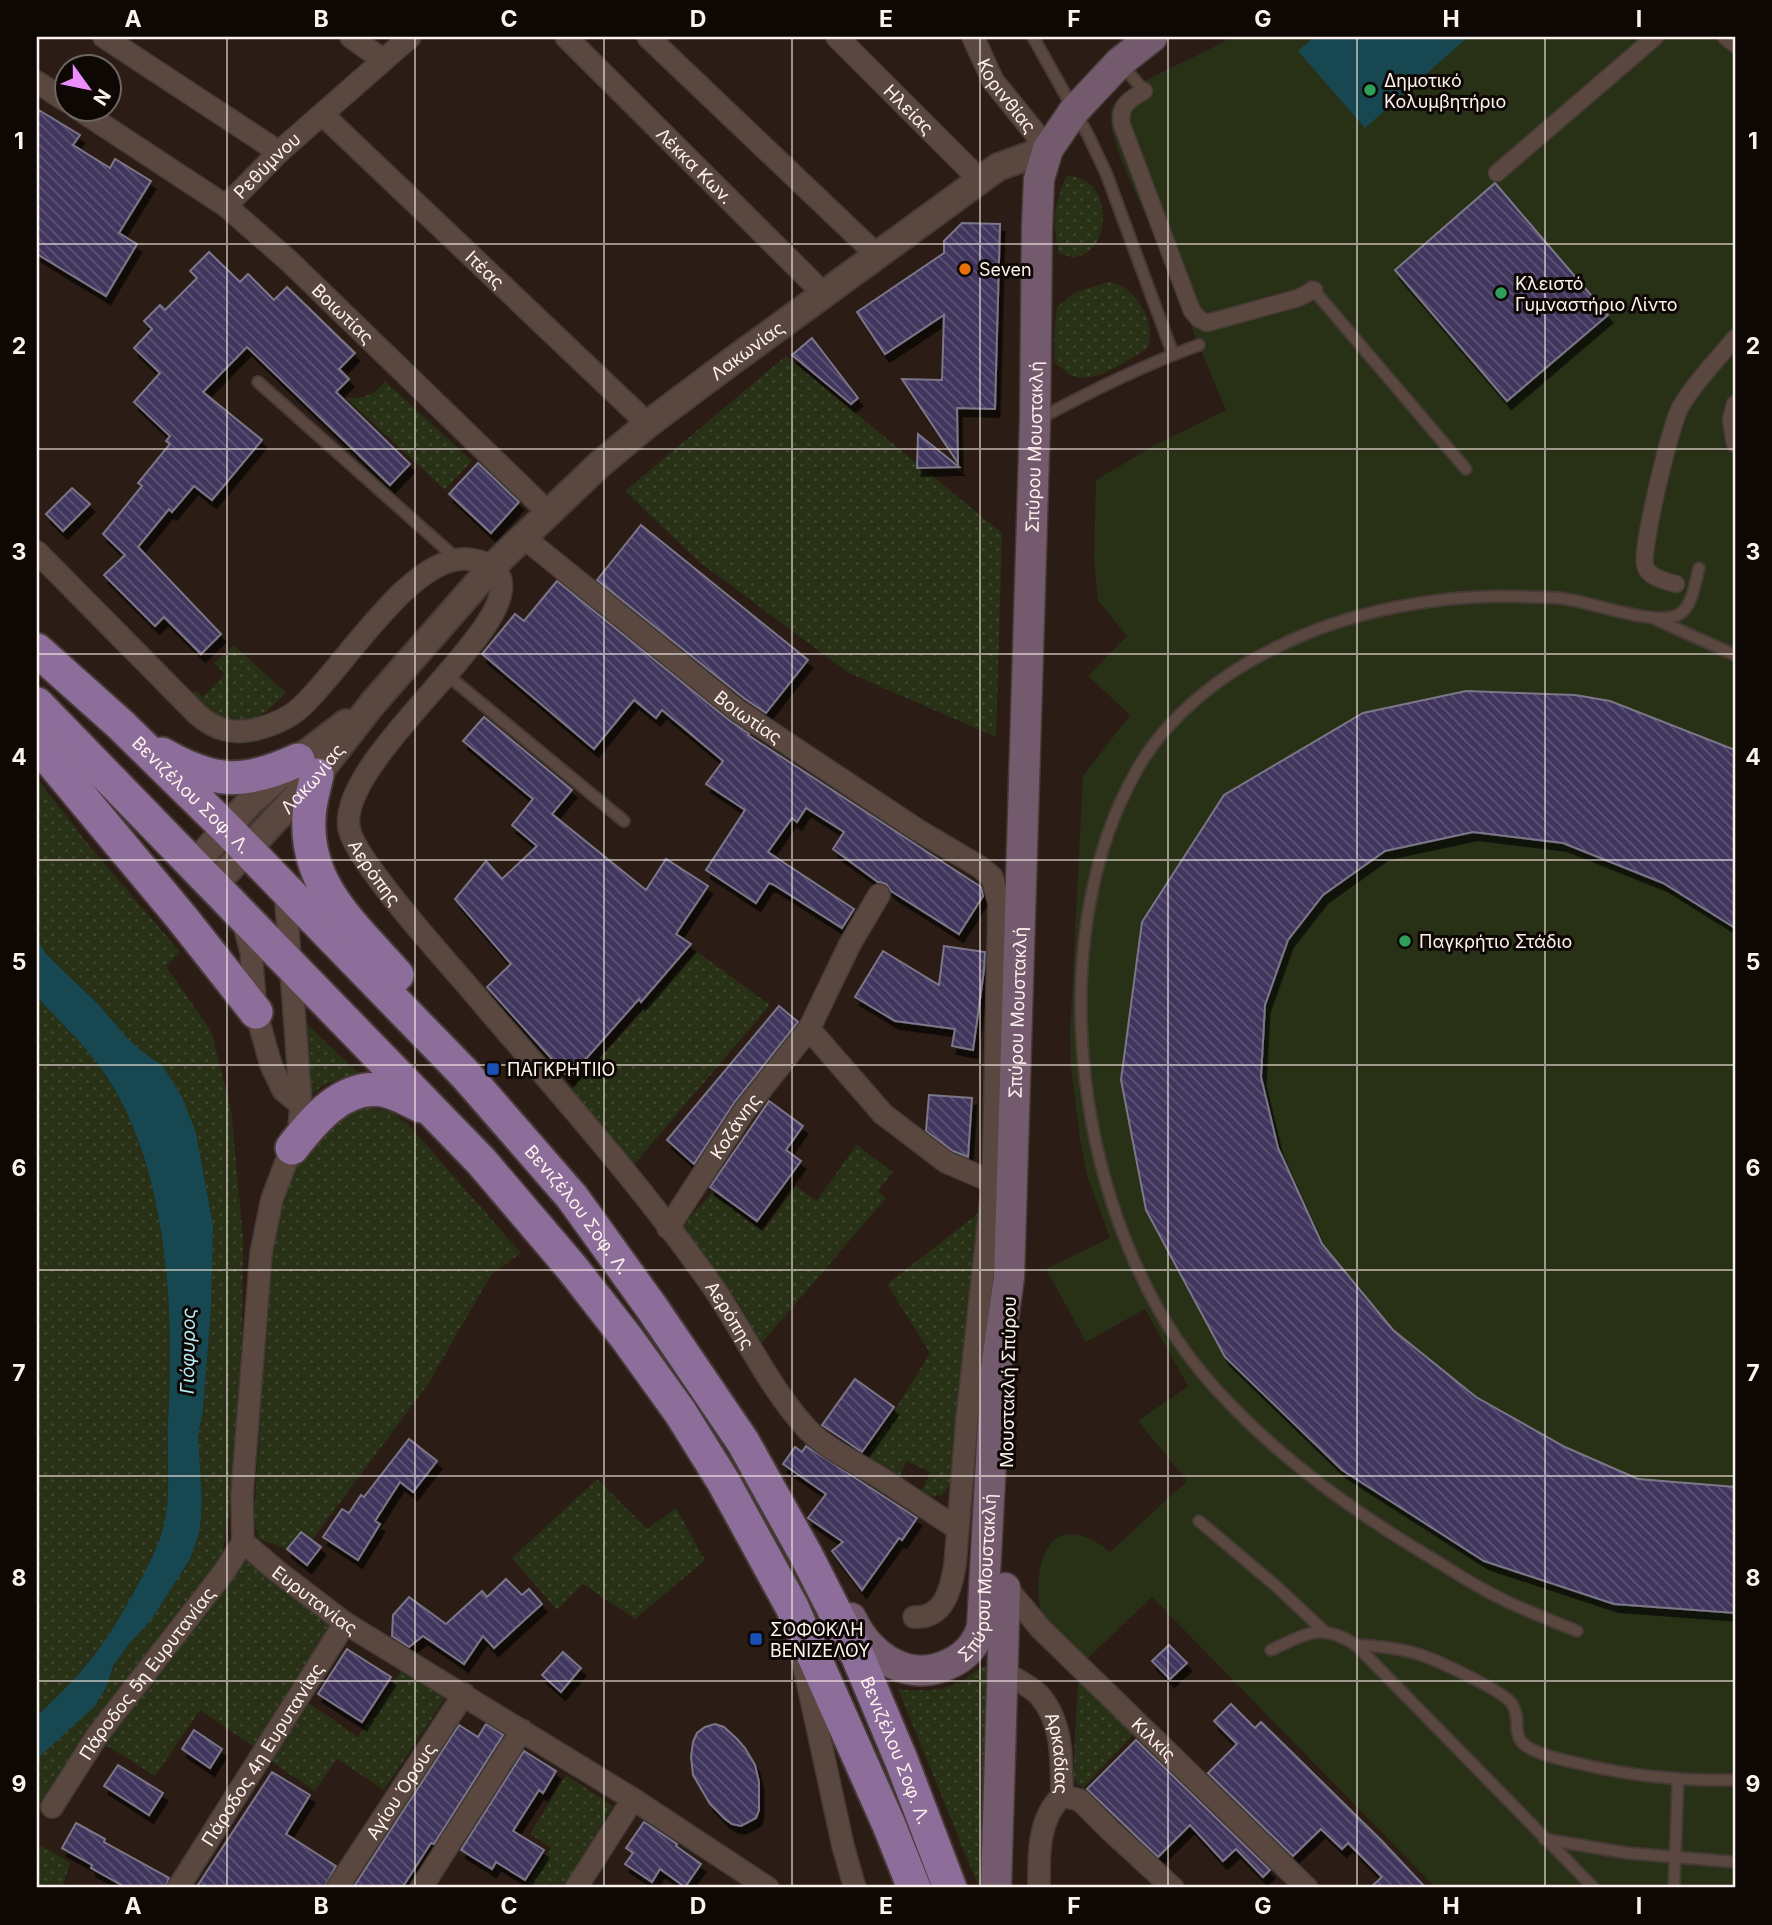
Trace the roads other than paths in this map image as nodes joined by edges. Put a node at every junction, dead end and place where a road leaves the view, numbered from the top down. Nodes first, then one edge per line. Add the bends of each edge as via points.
1 (104, 37) edge
2 (351, 37) edge
3 (410, 37) edge
4 (566, 37) edge
5 (648, 37) edge
6 (837, 37) edge
7 (974, 37) edge
8 (1033, 37) edge
9 (1152, 37) edge
10 (1655, 37) edge
11 (1726, 37) edge
12 (1735, 44) edge
13 (383, 60) junction
14 (1120, 62) junction
15 (37, 82) edge
16 (52, 92) edge
17 (1145, 92) joint
18 (1074, 111) junction
19 (323, 115) junction
20 (98, 122) edge
21 (1048, 149) junction
22 (279, 152) junction
23 (1497, 173) dead end
24 (980, 180) junction
25 (226, 206) junction
26 (878, 256) junction
27 (1312, 289) joint
28 (824, 294) junction
29 (1735, 338) edge
30 (1199, 345) dead end
31 (1173, 354) junction
32 (258, 382) dead end
33 (1735, 404) edge
34 (1035, 421) junction
35 (648, 424) junction
36 (1735, 444) edge
37 (1466, 469) dead end
38 (548, 512) junction
39 (522, 536) junction
40 (37, 552) edge
41 (457, 559) junction
42 (492, 566) junction
43 (1699, 568) dead end
44 (1676, 584) dead end
45 (1657, 620) junction
46 (37, 650) edge
47 (1735, 655) edge
48 (446, 674) junction
49 (37, 704) edge
50 (121, 725) junction
51 (37, 744) edge
52 (308, 768) junction
53 (624, 821) dead end
54 (237, 839) junction
55 (204, 875) junction
56 (992, 877) joint
57 (285, 890) junction
58 (879, 895) dead end
59 (240, 912) junction
60 (290, 967) junction
61 (256, 1012) junction
62 (809, 1028) junction
63 (465, 1074) junction
64 (300, 1105) junction
65 (435, 1114) junction
66 (292, 1148) junction
67 (993, 1182) junction
68 (668, 1228) junction
69 (1009, 1277) junction
70 (1006, 1487) joint
71 (1199, 1521) dead end
72 (958, 1528) junction
73 (243, 1542) junction
74 (806, 1555) junction
75 (1005, 1586) junction
76 (792, 1607) junction
77 (914, 1617) dead end
78 (345, 1623) junction
79 (1324, 1631) junction
80 (1577, 1631) dead end
81 (1356, 1645) junction
82 (1271, 1650) dead end
83 (1002, 1671) junction
84 (464, 1694) junction
85 (522, 1730) junction
86 (1678, 1779) junction
87 (1735, 1780) edge
88 (1062, 1796) junction
89 (633, 1799) junction
90 (52, 1807) dead end
91 (1544, 1839) junction
92 (1675, 1858) junction
93 (1735, 1861) edge
94 (178, 1888) edge
95 (337, 1888) edge
96 (421, 1888) edge
97 (576, 1888) edge
98 (768, 1888) edge
99 (855, 1888) edge
100 (914, 1888) edge
101 (950, 1888) edge
102 (996, 1888) edge
103 (1039, 1888) edge
104 (1173, 1888) edge
105 (1307, 1888) edge
106 (1594, 1888) edge
107 (1674, 1888) edge

1 - 22 street
2 - 13 street
3 - 13 street, Ρεθύμνου
4 - 28 street, Λέκκα Κων.
5 - 26 street
6 - 24 street, Ηλείας
7 - 21 street, Κορινθίας via 993,81
8 - 18 lane
9 - 14 main road
10 - 23 street
11 - 12 street
13 - 19 street, Ρεθύμνου
14 - 17 lane
14 - 18 main road
15 - 16 street
17 - 27 street via 1123,107 1122,125 1192,312 1207,323 1298,298
18 - 21 main road
18 - 31 lane via 1123,214
19 - 22 street, Ρεθύμνου
19 - 35 street, Ιτέας
20 - 25 street, Ρεθύμνου
21 - 24 street, Λακωνίας via 1014,160
21 - 34 main road, Σπύρου Μουστακλή via 1040,179 1037,228
22 - 25 street, Ρεθύμνου
24 - 26 street, Λακωνίας
25 - 38 street, Βοιωτίας via 289,261
26 - 28 street, Λακωνίας
27 - 37 lane
28 - 35 street, Λακωνίας
29 - 44 street via 1681,406 1669,437 1645,565 1656,577
30 - 31 lane
31 - 34 lane
32 - 41 lane
33 - 36 street via 1731,420
34 - 69 main road, Σπύρου Μουστακλή
35 - 38 street, Λακωνίας
38 - 39 street, Λακωνίας
39 - 42 street, Λακωνίας
39 - 56 street, Βοιωτίας via 737,710
40 - 41 street via 197,714 219,729 236,732 268,726 291,715 412,584
41 - 42 street
42 - 48 street, Αερόπης via 502,582 496,609
42 - 52 street, Λακωνίας via 373,703
43 - 45 lane via 1685,609
45 - 47 lane
45 - 80 lane via 1552,598 1428,602 1321,626 1220,679 1178,717 1140,765 1120,803 1090,900 1083,972 1082,1046 1102,1174 1117,1222 1164,1322 1202,1373 1280,1453 1364,1515 1503,1600
46 - 50 main road, Βενιζέλου Σοφ. Λ.
48 - 53 lane
48 - 68 street, Αερόπης via 357,785 348,823 350,834 419,929
49 - 55 main road, Βενιζέλου Σοφ. Λ.
50 - 52 main road via 161,753 210,776 233,779
50 - 54 main road, Βενιζέλου Σοφ. Λ.
51 - 61 main road
52 - 54 street, Λακωνίας
52 - 63 main road via 312,861 319,880 442,1028
54 - 55 street, Λακωνίας
54 - 57 main road, Βενιζέλου Σοφ. Λ.
55 - 59 main road, Βενιζέλου Σοφ. Λ.
56 - 67 street, Σπύρου Μουστακλή via 999,903
57 - 60 street
57 - 63 main road, Βενιζέλου Σοφ. Λ.
58 - 62 street, Κοζάνης
59 - 60 main road, Βενιζέλου Σοφ. Λ.
59 - 61 street via 249,941
60 - 64 street
60 - 65 main road, Βενιζέλου Σοφ. Λ.
61 - 64 street via 276,1080
62 - 67 street via 883,1114 946,1162
62 - 68 street, Κοζάνης via 744,1111
63 - 74 main road, Βενιζέλου Σοφ. Λ. via 572,1197 652,1308 743,1442
64 - 66 street
65 - 66 main road via 396,1094 378,1089 359,1092 319,1116
65 - 76 main road, Βενιζέλου Σοφ. Λ. via 481,1161 626,1337 680,1412
66 - 73 street via 272,1199 261,1253 242,1494
67 - 72 street, Σπύρου Μουστακλή
68 - 72 street, Αερόπης via 810,1432
69 - 70 main road, Μουστακλή Σπύρου via 1012,1380
69 - 74 main road, Σπύρου Μουστακλή via 996,1370 983,1623 975,1642 957,1660 933,1671 909,1671 881,1658
70 - 75 main road, Σπύρου Μουστακλή
71 - 79 lane
72 - 77 street, Σπύρου Μουστακλή via 946,1600 933,1615
73 - 78 street, Ευρυτανίας
73 - 90 street, Πάροδος 5η Ευρυτανίας via 99,1733
74 - 101 main road, Βενιζέλου Σοφ. Λ. via 858,1657
75 - 83 main road, Σπύρου Μουστακλή
75 - 105 street, Κιλκίς via 1041,1629
76 - 99 street
76 - 100 main road, Βενιζέλου Σοφ. Λ.
78 - 84 street, Ευρυτανίας
78 - 94 street, Πάροδος 4η Ευρυτανίας
79 - 81 lane via 1338,1633
79 - 82 lane
81 - 86 lane via 1424,1656 1500,1693 1516,1714 1520,1741 1531,1749 1603,1770
81 - 91 lane
83 - 88 street, Αρκαδίας via 1038,1694 1057,1725
83 - 102 main road, Σπύρου Μουστακλή
84 - 85 street, Ευρυτανίας
84 - 95 street, Αγίου Όρους
85 - 89 street, Ευρυτανίας
85 - 96 street
86 - 87 lane
86 - 92 lane
88 - 103 street via 1049,1811 1041,1838
88 - 104 street, Αρκαδίας via 1080,1800
89 - 97 street
89 - 98 street, Ευρυτανίας
91 - 92 lane
91 - 106 lane
92 - 93 lane
92 - 107 lane

